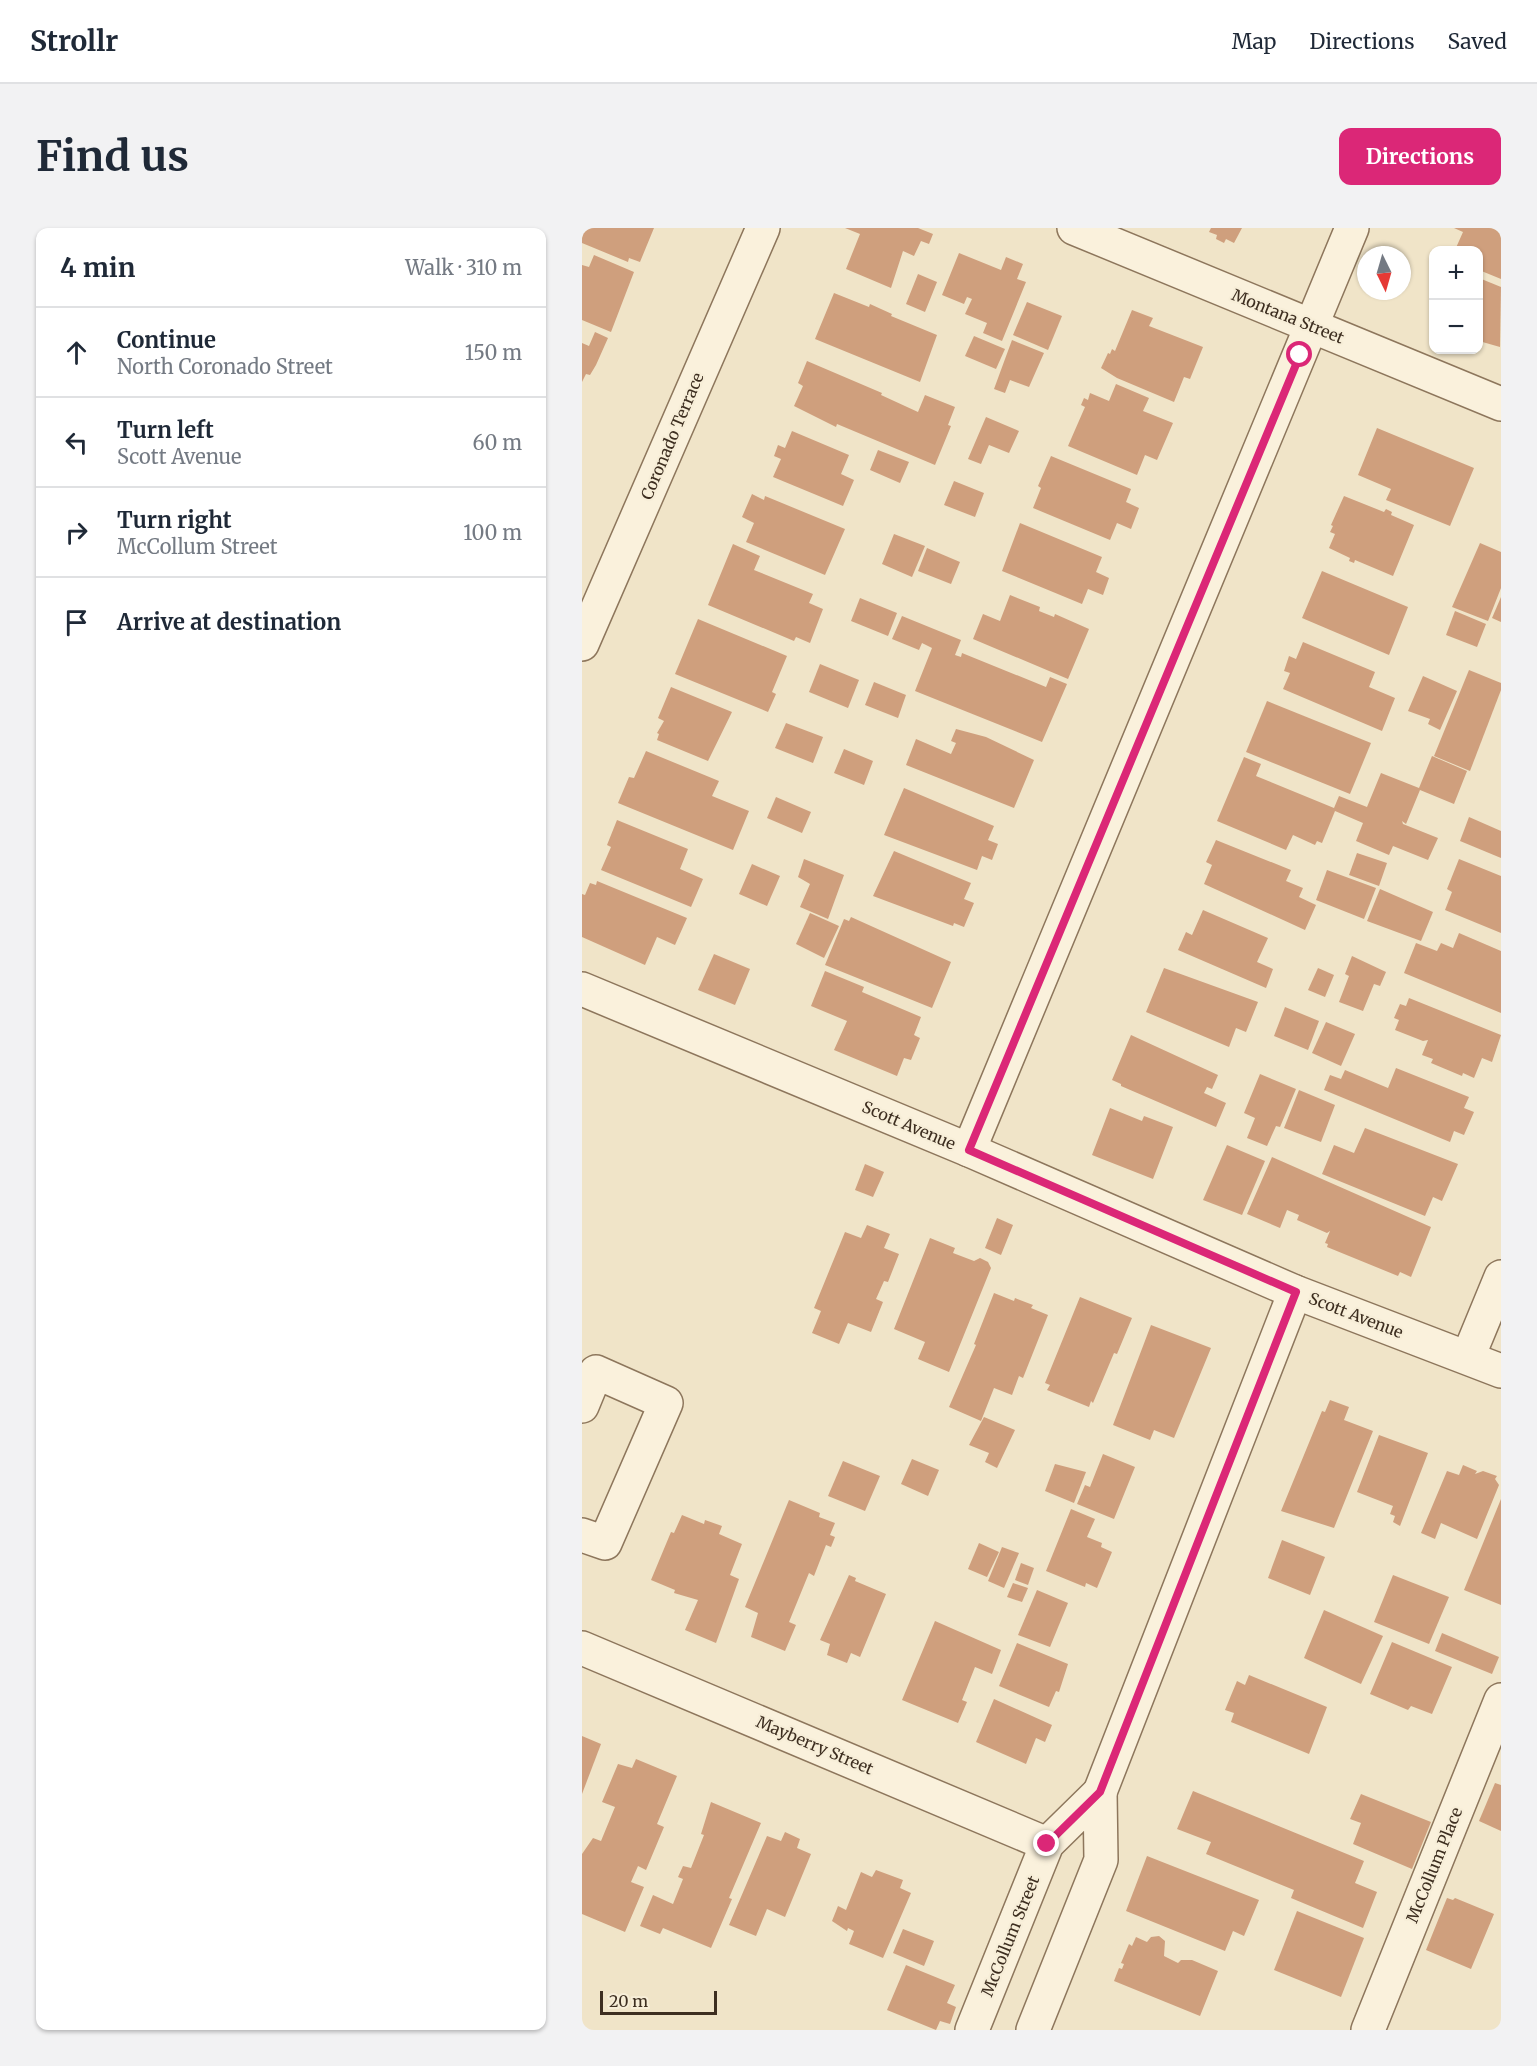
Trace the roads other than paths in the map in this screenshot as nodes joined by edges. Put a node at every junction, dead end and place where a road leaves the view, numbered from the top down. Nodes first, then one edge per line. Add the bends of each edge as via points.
1 (763, 228) edge
2 (1074, 228) edge
3 (1352, 228) edge
4 (1312, 327) junction
5 (1501, 404) edge
6 (582, 644) edge
7 (582, 989) edge
8 (969, 1150) junction
9 (1501, 1277) edge
10 (1296, 1292) junction
11 (1468, 1357) junction
12 (1501, 1371) edge
13 (582, 1406) edge
14 (582, 1534) edge
15 (582, 1648) edge
16 (1501, 1700) edge
17 (1100, 1792) junction
18 (1047, 1844) junction
19 (972, 2030) edge
20 (1033, 2030) edge
21 (1368, 2030) edge

1 - 6 street, Coronado Terrace
2 - 4 street, Montana Street
3 - 4 street
4 - 5 street, Montana Street
4 - 8 street
7 - 8 street, Scott Avenue
8 - 10 street, Scott Avenue
9 - 11 street
10 - 11 street, Scott Avenue
10 - 17 street, McCollum Street
11 - 12 street, Scott Avenue
13 - 14 street via 596,1372 666,1402 605,1543
15 - 18 street, Mayberry Street
16 - 21 street, McCollum Place
17 - 18 street, McCollum Street
17 - 20 street, McCollum Street via 1101,1860
18 - 19 street, McCollum Street

